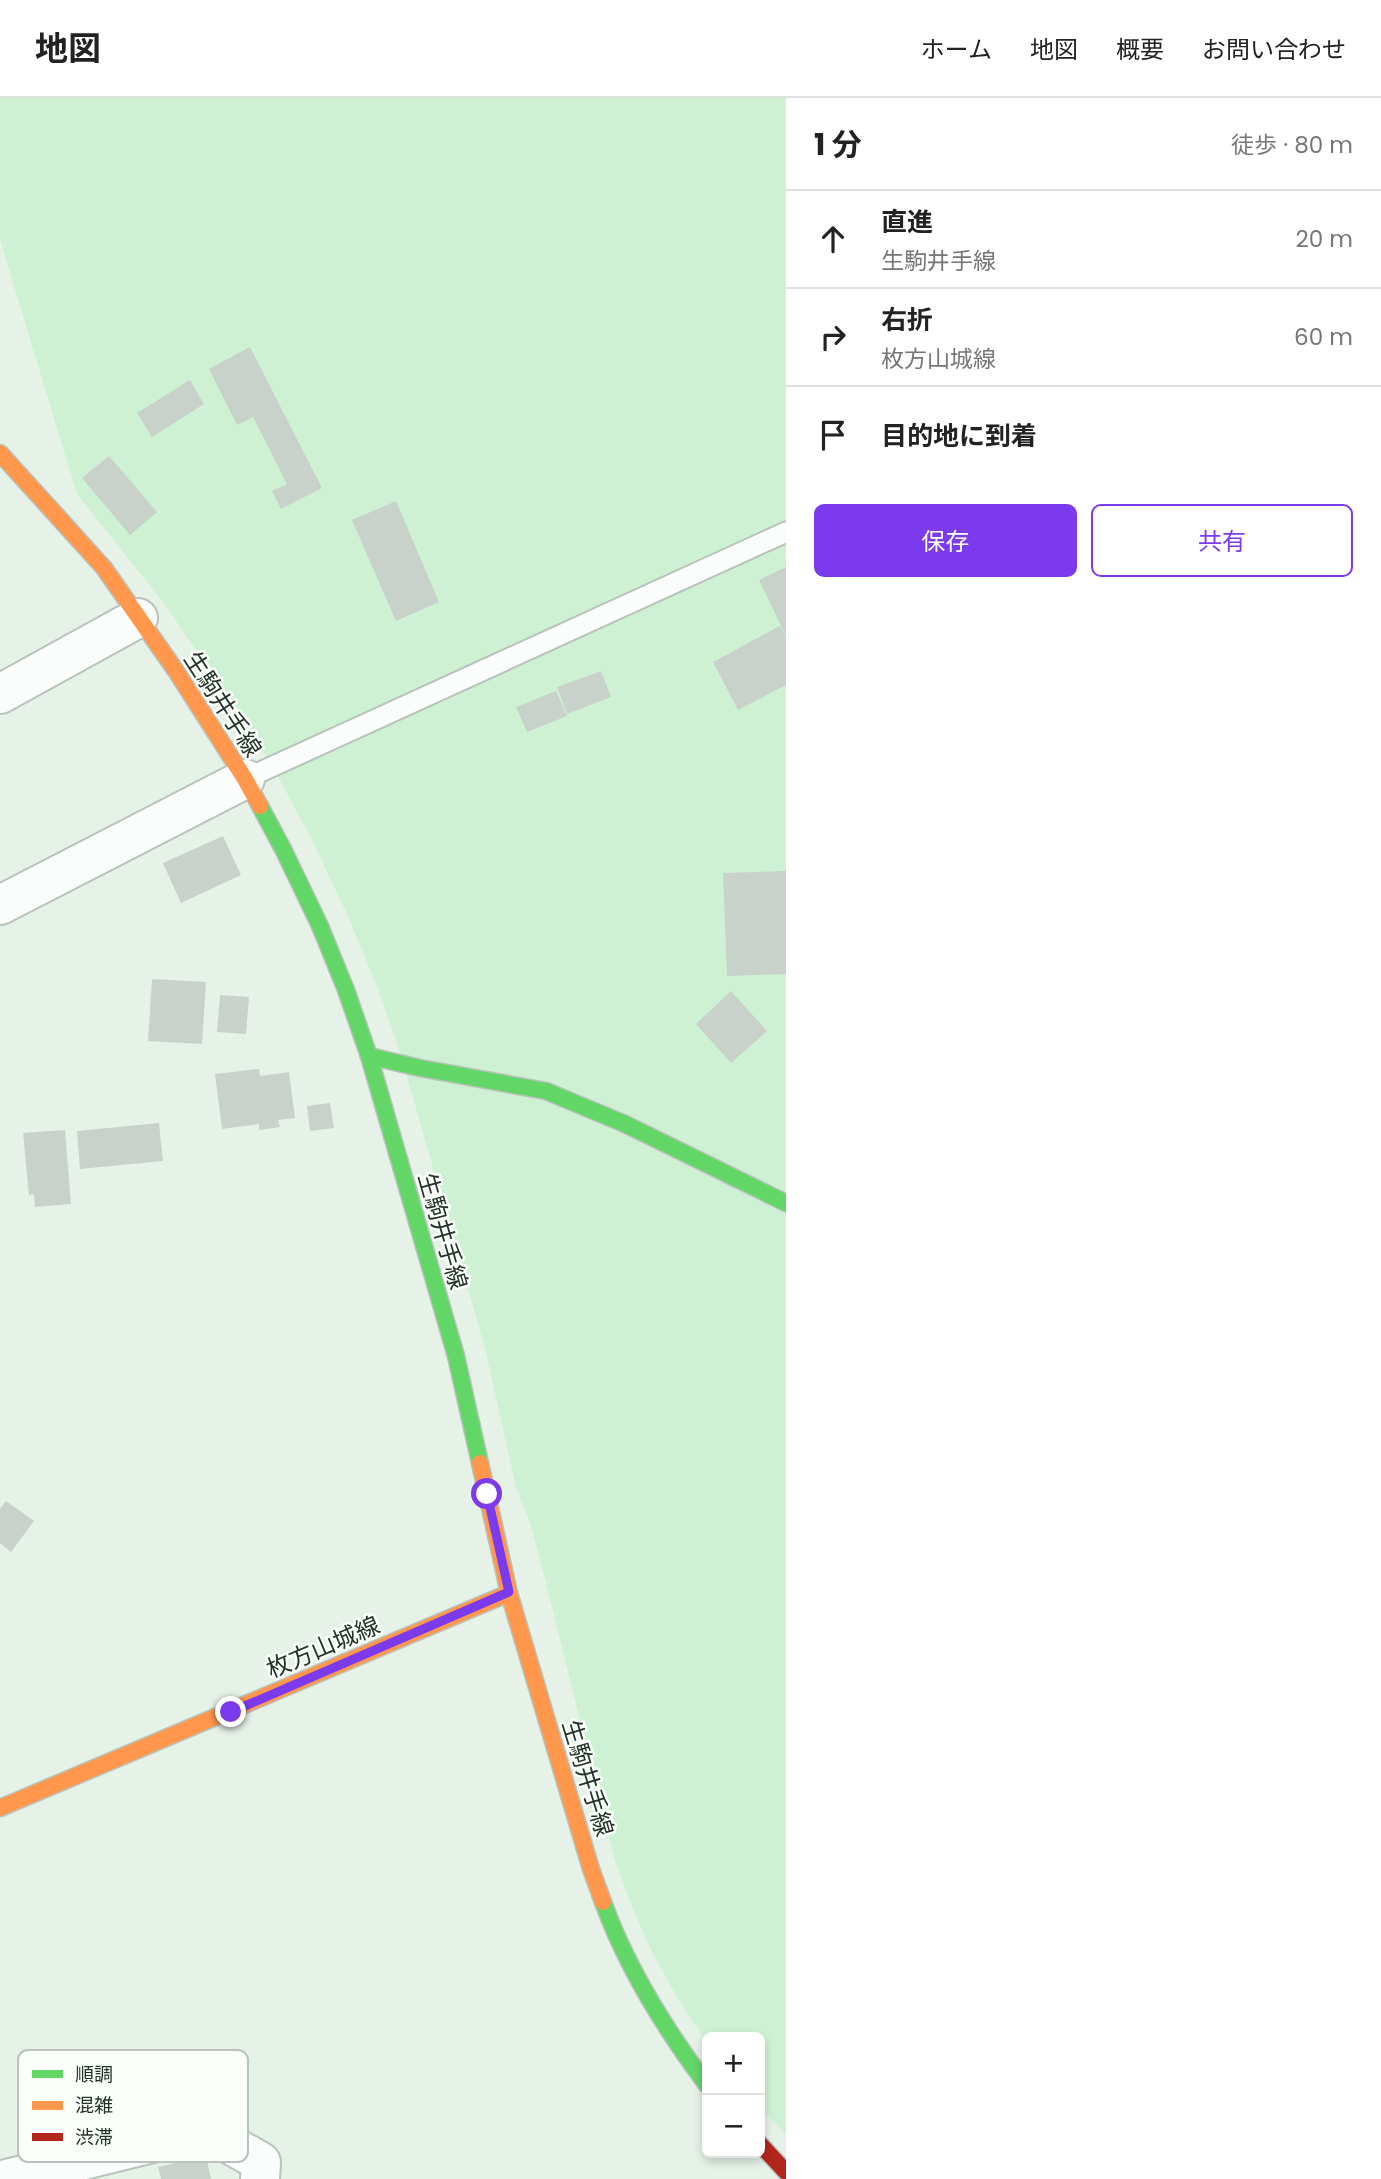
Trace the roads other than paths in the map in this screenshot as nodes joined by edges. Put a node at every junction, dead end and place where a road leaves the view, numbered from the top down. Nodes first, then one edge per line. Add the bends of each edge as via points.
1 (0, 453) edge
2 (786, 532) edge
3 (138, 618) junction
4 (0, 694) edge
5 (245, 779) junction
6 (0, 905) edge
7 (369, 1056) junction
8 (786, 1203) edge
9 (509, 1592) junction
10 (0, 1808) edge
11 (702, 2078) edge
12 (765, 2149) edge
13 (248, 2155) edge
14 (76, 2162) edge
15 (786, 2172) edge
16 (7, 2179) edge
17 (260, 2179) edge

1 - 3 main road, 生駒井手線 via 104,568
2 - 5 lane
3 - 4 street
3 - 5 main road, 生駒井手線
5 - 6 street
5 - 7 main road, 生駒井手線 via 320,926
7 - 8 main road via 546,1091 625,1124
7 - 9 main road, 生駒井手線 via 456,1356
9 - 10 main road, 枚方山城線
9 - 11 main road, 生駒井手線 via 609,1919 656,2012
12 - 15 main road
13 - 17 street via 261,2162
14 - 16 street

